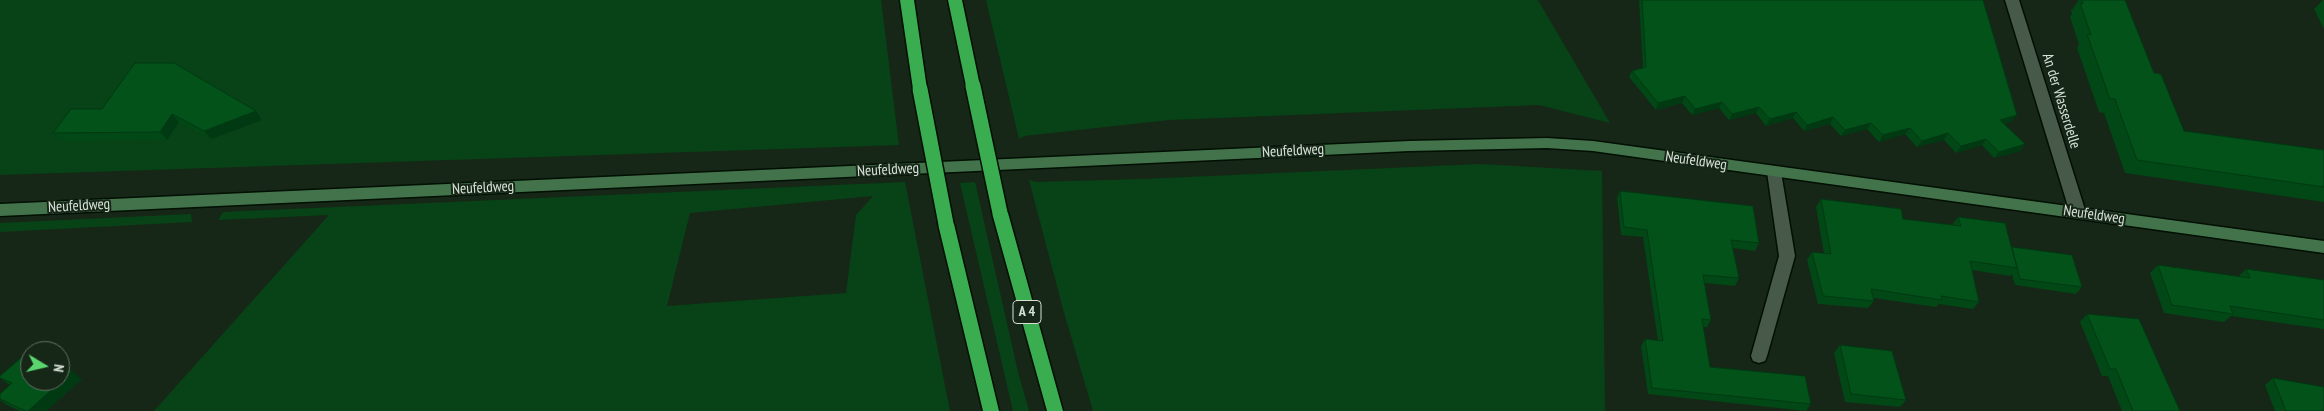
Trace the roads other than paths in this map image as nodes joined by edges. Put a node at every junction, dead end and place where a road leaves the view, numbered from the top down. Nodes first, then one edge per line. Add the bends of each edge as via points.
1 (907, 0) edge
2 (955, 0) edge
3 (2012, 0) edge
4 (1774, 172) junction
5 (0, 210) edge
6 (2078, 212) junction
7 (2324, 247) edge
8 (1759, 356) dead end
9 (991, 411) edge
10 (1054, 411) edge

1 - 9 highway, bridge via 946,224
2 - 10 highway, A 4, bridge via 1000,213
3 - 6 street, An der Wasserdelle
4 - 5 main road, Neufeldweg via 1593,146 1490,143
4 - 6 main road, Neufeldweg
4 - 8 street via 1787,256
6 - 7 main road, Neufeldweg

